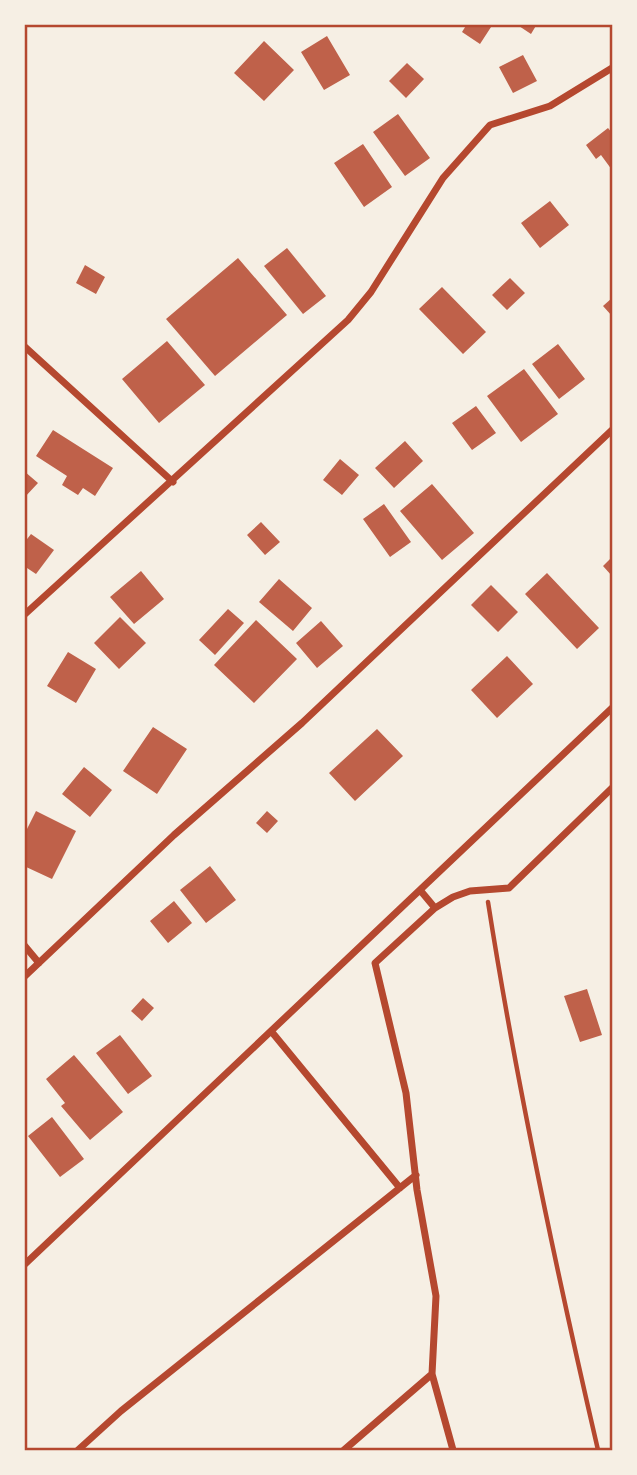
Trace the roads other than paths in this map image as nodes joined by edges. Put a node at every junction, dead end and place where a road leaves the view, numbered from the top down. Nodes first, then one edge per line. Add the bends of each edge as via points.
1 (612, 68) edge
2 (24, 346) edge
3 (612, 430) edge
4 (173, 482) junction
5 (24, 615) edge
6 (612, 708) edge
7 (612, 789) edge
8 (420, 890) junction
9 (435, 908) junction
10 (24, 945) edge
11 (38, 963) junction
12 (24, 977) edge
13 (271, 1031) junction
14 (416, 1175) junction
15 (400, 1188) junction
16 (24, 1265) edge
17 (432, 1374) junction
18 (78, 1451) edge
19 (344, 1451) edge
20 (453, 1451) edge

1 - 4 street via 550,106 490,125 443,178 371,292 348,320
2 - 4 street
3 - 11 street via 302,723
4 - 5 street
6 - 8 street
7 - 9 street via 509,888 453,897
8 - 9 street
8 - 13 street
9 - 14 street via 375,964 406,1093
10 - 11 street
11 - 12 street
13 - 15 street
13 - 16 street
14 - 15 street
14 - 17 street via 436,1296
15 - 18 street via 121,1411
17 - 19 street
17 - 20 street

